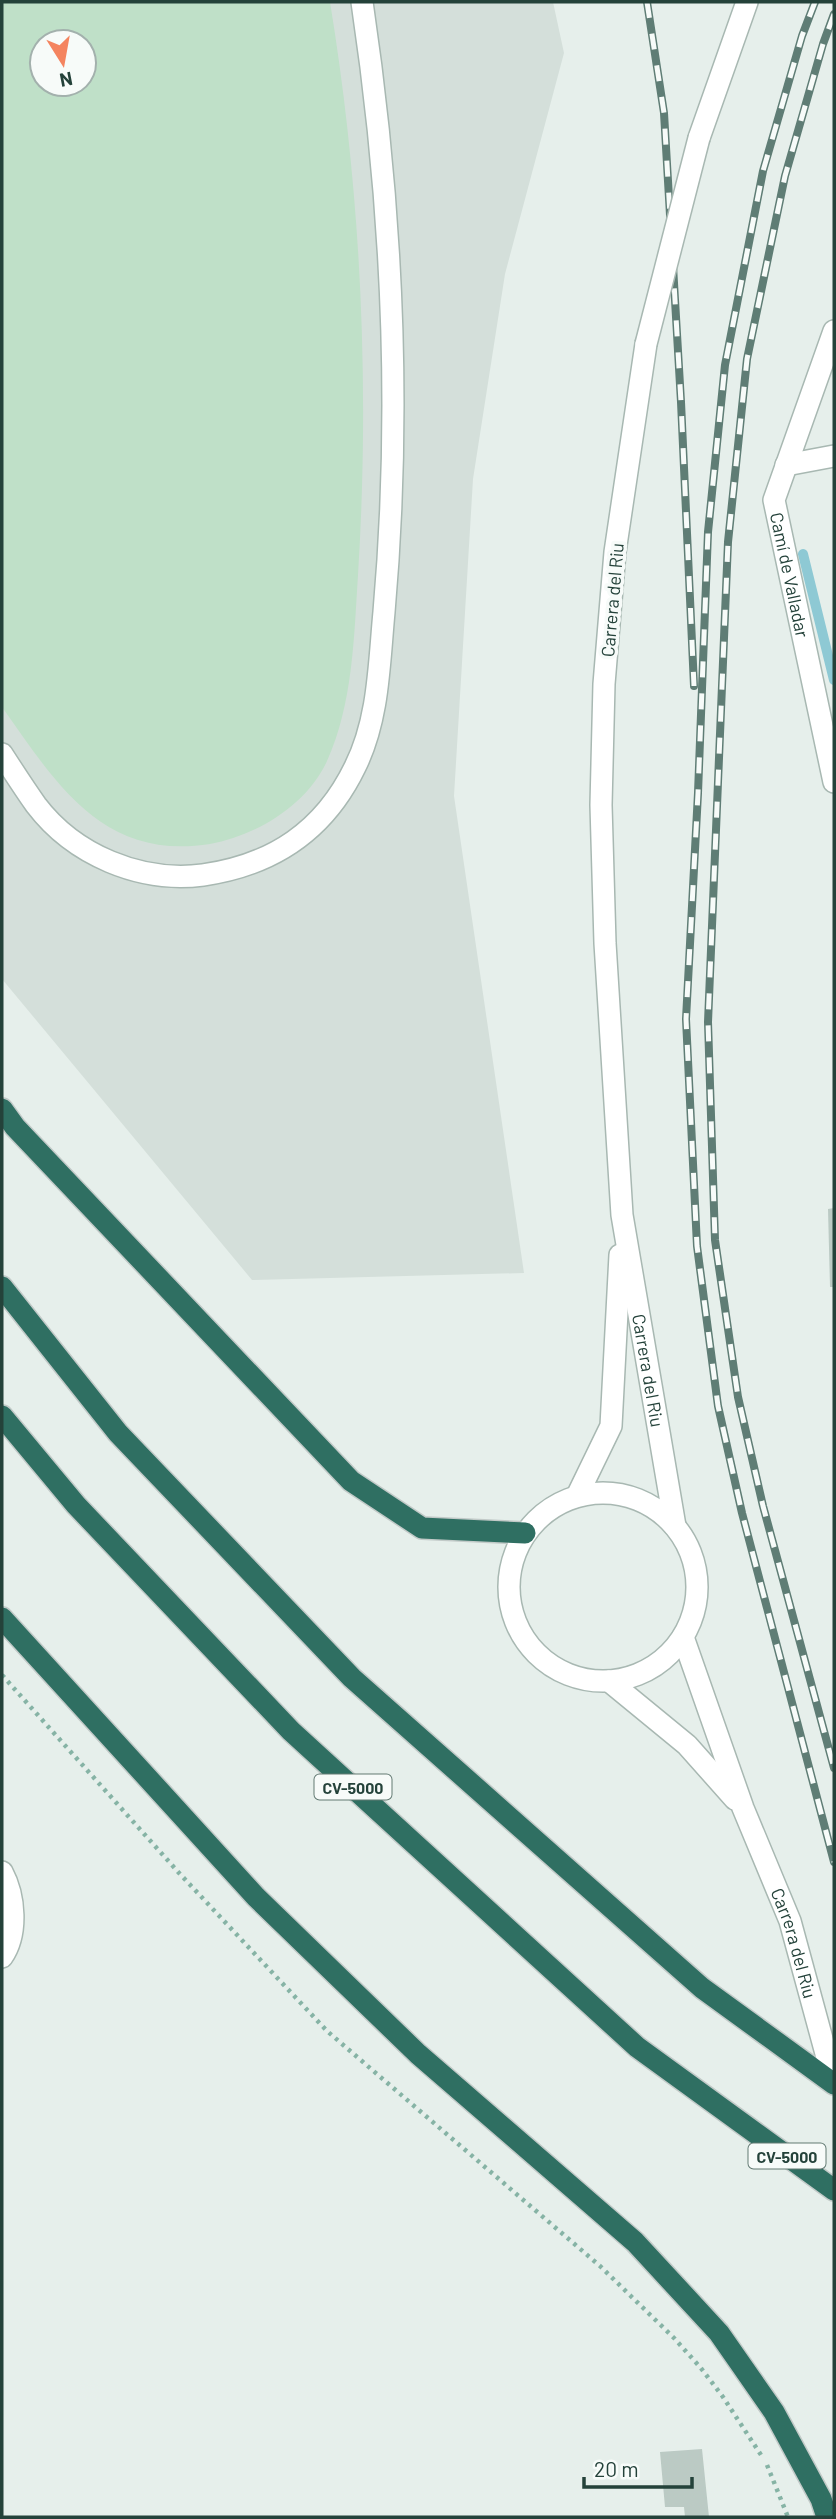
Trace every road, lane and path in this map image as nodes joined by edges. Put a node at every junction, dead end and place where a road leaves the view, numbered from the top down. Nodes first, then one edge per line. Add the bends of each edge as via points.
1 (362, 2) edge
2 (747, 2) edge
3 (834, 331) edge
4 (834, 456) edge
5 (786, 465) junction
6 (2, 754) edge
7 (834, 782) edge
8 (2, 1109) edge
9 (622, 1215) junction
10 (2, 1287) edge
11 (2, 1416) edge
12 (577, 1496) junction
13 (675, 1526) junction
14 (525, 1533) junction
15 (2, 1618) edge
16 (683, 1637) junction
17 (2, 1675) edge
18 (609, 1681) junction
19 (743, 1808) junction
20 (2, 1872) edge
21 (2, 1957) edge
22 (834, 2083) edge
23 (834, 2190) edge
24 (788, 2517) edge
25 (827, 2517) edge

1 - 6 street via 385,196 393,417 378,676 371,730 355,768 333,806 307,833 270,856 188,877 124,868 88,851 37,806
2 - 9 street, Carrera del Riu, bridge via 699,138 646,344 615,552 604,684 601,805
3 - 5 street, Camí de Valladar
4 - 5 street
5 - 7 street, Camí de Valladar via 774,500
8 - 14 highway via 351,1481 422,1528
9 - 12 street, Carrera del Riu via 611,1426
9 - 13 street, Carrera del Riu
10 - 22 highway via 118,1433 352,1678 702,1988
11 - 23 highway, CV-5000 via 76,1505 291,1731 637,2046
12 - 13 street via 630,1496
12 - 14 street via 540,1516
13 - 16 street via 696,1568 693,1615
14 - 18 street via 513,1556 508,1582 520,1634 536,1654 558,1670 583,1680
15 - 25 highway via 256,1898 418,2054 635,2242 719,2333 774,2413
16 - 18 street via 652,1668
16 - 19 street, Carrera del Riu
17 - 24 path via 327,2031 600,2266 674,2338 723,2397 765,2461
18 - 19 street, Carrera del Riu via 687,1745
19 - 22 street, Carrera del Riu via 790,1921
20 - 21 street via 13,1924

